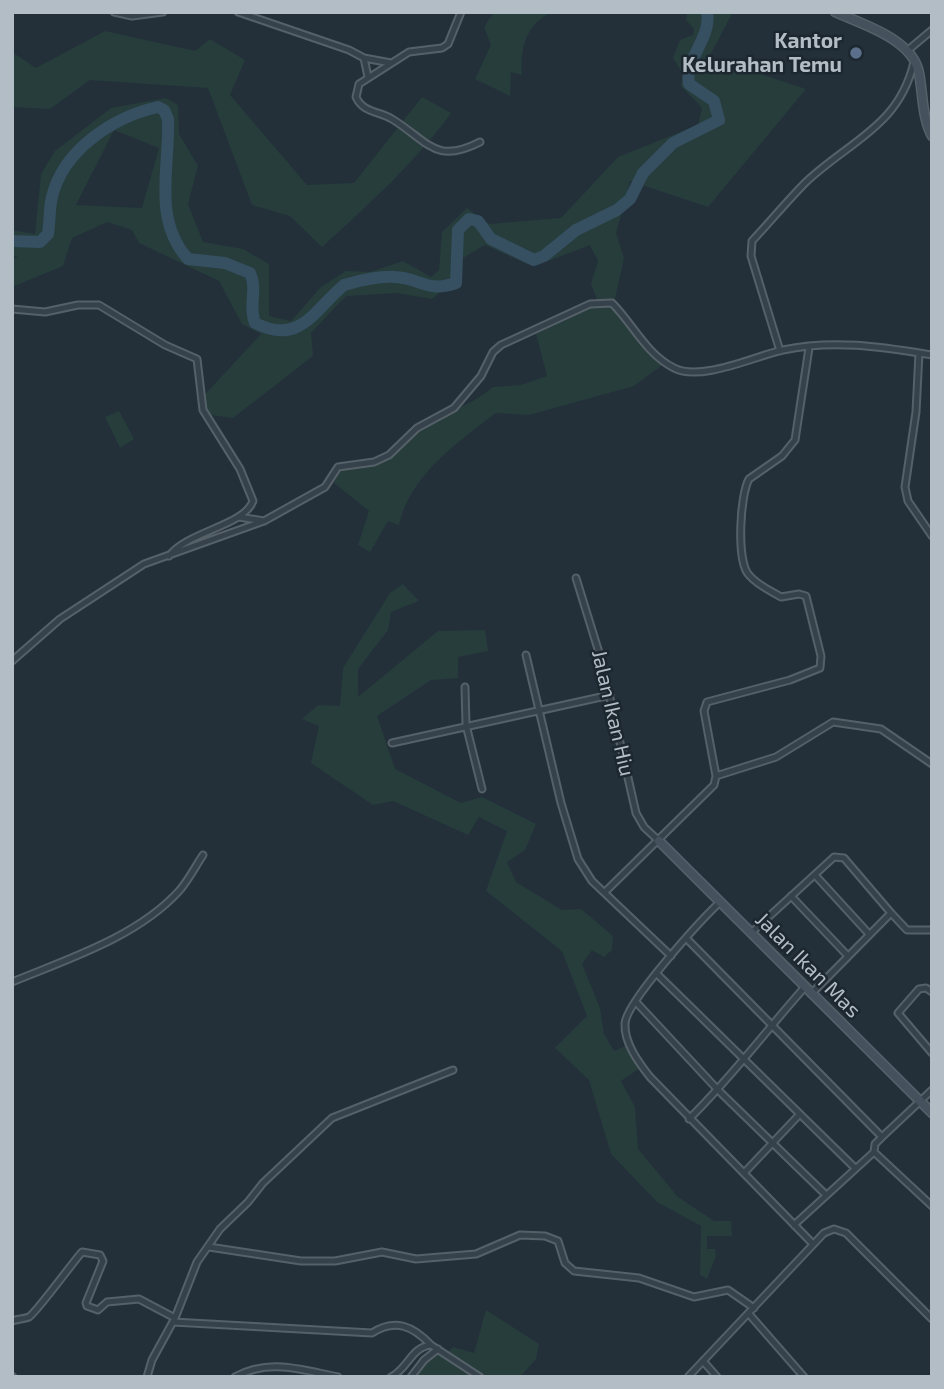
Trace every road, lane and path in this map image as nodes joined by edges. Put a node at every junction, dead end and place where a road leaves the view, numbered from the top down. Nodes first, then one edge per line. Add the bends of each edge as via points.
1 (114, 12) edge
2 (163, 12) edge
3 (238, 12) edge
4 (461, 12) edge
5 (835, 12) edge
6 (932, 30) edge
7 (907, 51) junction
8 (364, 58) junction
9 (914, 60) junction
10 (391, 63) junction
11 (368, 77) junction
12 (932, 136) edge
13 (480, 142) dead end
14 (12, 309) edge
15 (809, 348) junction
16 (780, 351) junction
17 (919, 353) junction
18 (932, 355) edge
19 (238, 517) junction
20 (264, 521) junction
21 (932, 536) edge
22 (169, 556) junction
23 (576, 578) dead end
24 (526, 655) dead end
25 (12, 661) edge
26 (464, 687) dead end
27 (610, 695) junction
28 (538, 709) junction
29 (466, 725) junction
30 (392, 743) dead end
31 (932, 764) edge
32 (716, 776) junction
33 (482, 789) dead end
34 (659, 841) junction
35 (203, 855) dead end
36 (814, 875) junction
37 (605, 892) junction
38 (790, 896) junction
39 (720, 902) junction
40 (891, 913) junction
41 (932, 930) edge
42 (751, 933) junction
43 (869, 934) junction
44 (686, 938) junction
45 (847, 955) junction
46 (671, 956) junction
47 (657, 974) junction
48 (12, 982) edge
49 (807, 991) junction
50 (932, 992) edge
51 (636, 1002) junction
52 (771, 1026) junction
53 (932, 1053) edge
54 (746, 1060) junction
55 (453, 1070) dead end
56 (718, 1090) junction
57 (932, 1090) edge
58 (920, 1102) junction
59 (932, 1113) edge
60 (800, 1115) junction
61 (689, 1119) junction
62 (882, 1137) junction
63 (772, 1142) junction
64 (874, 1152) junction
65 (855, 1168) junction
66 (744, 1173) junction
67 (826, 1195) junction
68 (932, 1206) edge
69 (794, 1225) junction
70 (813, 1244) junction
71 (209, 1247) junction
72 (754, 1308) junction
73 (749, 1314) junction
74 (932, 1318) edge
75 (174, 1320) junction
76 (12, 1321) edge
77 (431, 1345) junction
78 (438, 1349) junction
79 (703, 1361) junction
80 (147, 1377) edge
81 (235, 1377) edge
82 (338, 1377) edge
83 (391, 1377) edge
84 (411, 1377) edge
85 (480, 1377) edge
86 (688, 1377) edge
87 (717, 1377) edge
88 (804, 1377) edge

1 - 2 street via 132,16
3 - 8 street via 327,40
4 - 10 street via 448,44 409,51
5 - 7 street via 880,32
6 - 7 street
7 - 9 street
8 - 10 street
8 - 11 street
9 - 12 street
9 - 16 street via 906,88 890,115 806,182 752,242 751,256
10 - 11 street
11 - 13 street via 357,89 360,105 394,120 424,144 452,153
14 - 19 street via 45,312 99,305 197,359 203,410 240,469 253,500
15 - 16 street
15 - 17 street via 867,344
15 - 32 street via 794,440 746,485 742,549 747,574 754,580 781,597 806,596 822,664 813,673 707,702 704,710
16 - 20 street via 722,368 679,370 656,355 612,303 590,304 501,345 454,408 417,428 390,455 338,467 325,486
17 - 18 street
17 - 21 street via 905,487 908,501
19 - 20 street
19 - 22 street via 182,544
20 - 22 street
22 - 25 street via 144,564 60,618
23 - 27 street, Jalan Ikan Hiu
24 - 28 street
26 - 29 street
27 - 28 street
27 - 34 street, Jalan Ikan Hiu via 638,820
28 - 29 street
28 - 37 street via 578,859
29 - 30 street
29 - 33 street
31 - 32 street via 881,729 833,722 776,757
32 - 34 street via 712,788
34 - 37 street
34 - 39 street, Jalan Ikan Mas
35 - 48 street via 179,891 156,911 90,948
36 - 38 street
36 - 40 street via 840,856
36 - 43 street
37 - 46 street
38 - 42 street
38 - 45 street
39 - 42 street, Jalan Ikan Mas
39 - 44 street
40 - 41 street via 907,930
40 - 43 street
42 - 49 street, Jalan Ikan Mas
43 - 45 street
44 - 46 street
44 - 52 street
45 - 49 street
46 - 47 street
47 - 51 street
47 - 54 street
49 - 52 street
49 - 58 street, Jalan Ikan Mas
50 - 53 street via 919,989 898,1013
51 - 56 street
51 - 61 street via 624,1026 632,1049 650,1077
52 - 54 street
52 - 62 street
54 - 56 street
54 - 60 street
55 - 71 street via 332,1118 263,1183
56 - 61 street
56 - 63 street
57 - 58 street
58 - 59 street, Jalan Ikan Mas
58 - 62 street
60 - 63 street
60 - 65 street
61 - 66 street
62 - 64 street
63 - 66 street
63 - 67 street
64 - 65 street
64 - 68 street
65 - 67 street
66 - 69 street
67 - 69 street
69 - 70 street
70 - 72 street
70 - 74 street via 834,1229 846,1233
71 - 72 street via 301,1261 335,1261 382,1252 425,1259 484,1252 513,1236 533,1234 558,1241 565,1263 574,1271 639,1279 694,1297 728,1290
71 - 75 street via 191,1273
72 - 73 street
73 - 79 street
73 - 88 street
75 - 76 street via 139,1299 107,1303 102,1309 87,1306 103,1261 87,1251 30,1317
75 - 77 street via 372,1333 386,1324 413,1331
75 - 80 street
77 - 78 street
77 - 83 street via 418,1348
78 - 84 street
78 - 85 street
79 - 86 street
79 - 87 street
81 - 82 street via 253,1367 273,1365

